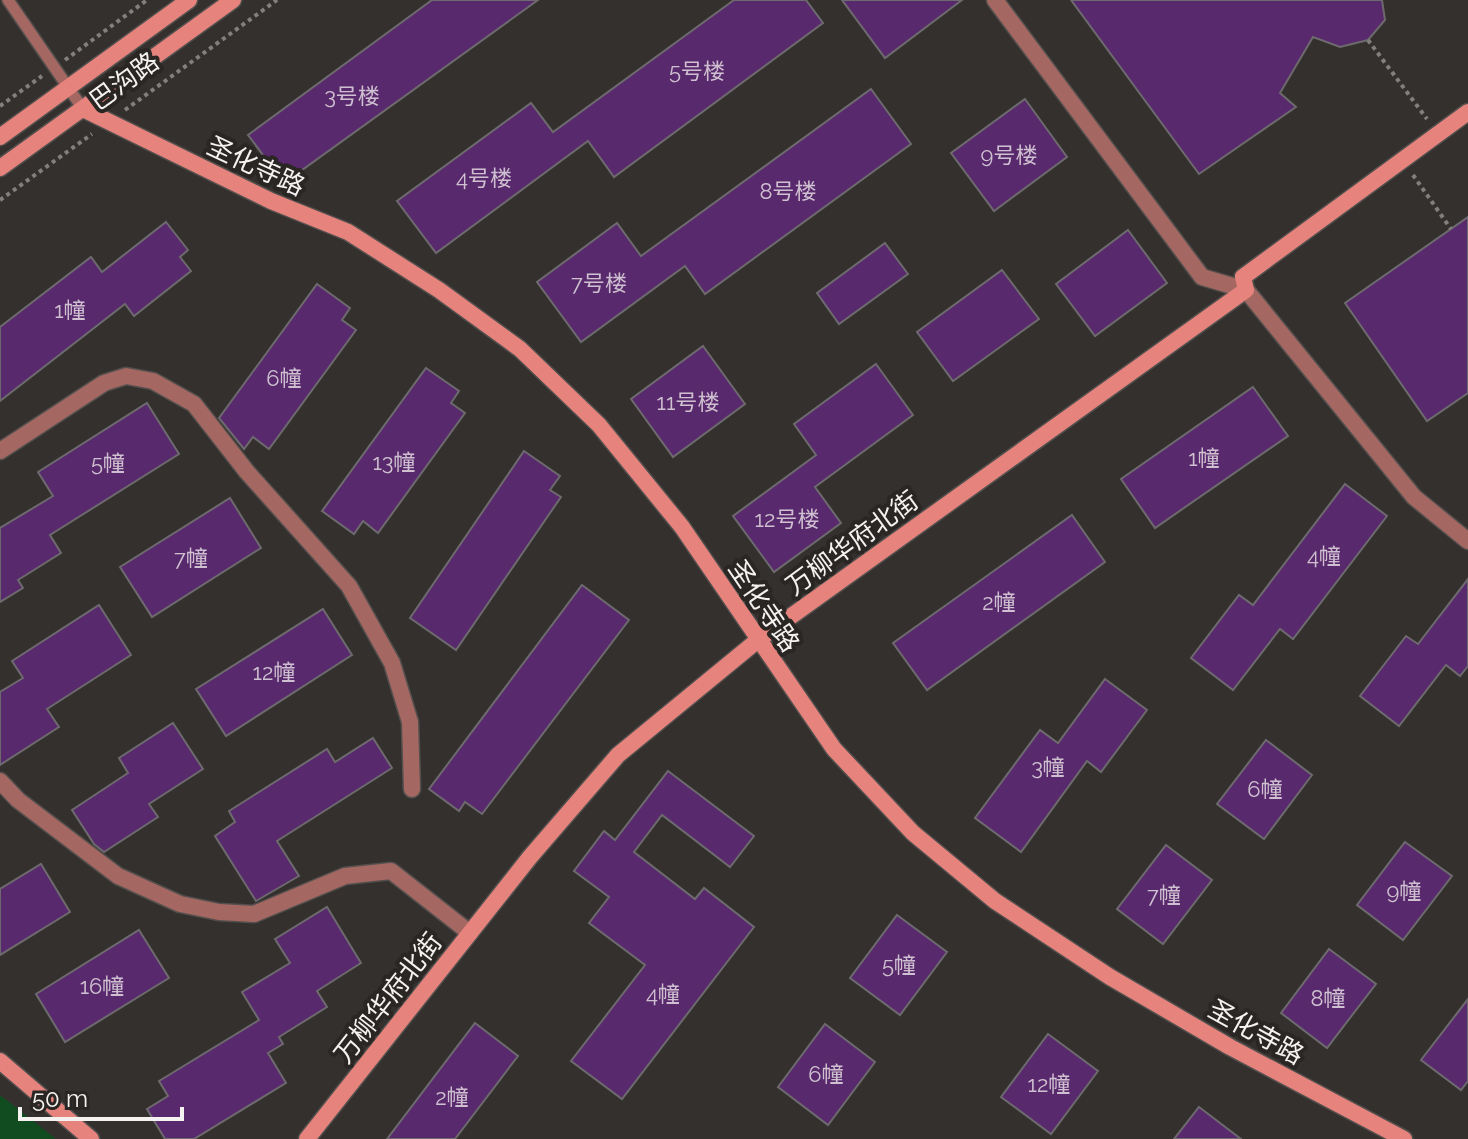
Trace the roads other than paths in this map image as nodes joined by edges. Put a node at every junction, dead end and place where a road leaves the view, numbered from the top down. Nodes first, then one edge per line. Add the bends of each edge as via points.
1 (8, 0) edge
2 (189, 0) edge
3 (233, 0) edge
4 (995, 0) edge
5 (69, 88) junction
6 (83, 109) junction
7 (1468, 112) edge
8 (0, 137) edge
9 (0, 168) edge
10 (1246, 290) junction
11 (0, 451) edge
12 (1468, 541) edge
13 (758, 640) junction
14 (0, 781) edge
15 (412, 789) dead end
16 (470, 933) junction
17 (0, 1061) edge
18 (91, 1139) edge
19 (307, 1139) edge
20 (1404, 1139) edge

1 - 5 lane
2 - 5 street, 巴沟路
3 - 6 street, 巴沟路
4 - 10 street via 1202,277
5 - 6 lane
5 - 8 street, 巴沟路
6 - 9 street, 巴沟路
6 - 13 street, 圣化寺路 via 271,201 348,232 520,349 599,425 673,515
7 - 10 street, 万柳华府北街 via 1243,277
10 - 12 street via 1414,497
10 - 13 street, 万柳华府北街
11 - 15 street via 104,383 126,376 153,381 194,404 349,586 392,663 410,722
13 - 16 street, 万柳华府北街 via 618,755
13 - 20 street, 圣化寺路 via 834,749 913,833 995,901 1230,1047
14 - 16 street via 118,876 180,904 254,914 345,876 391,871
16 - 19 street, 万柳华府北街
17 - 18 street

